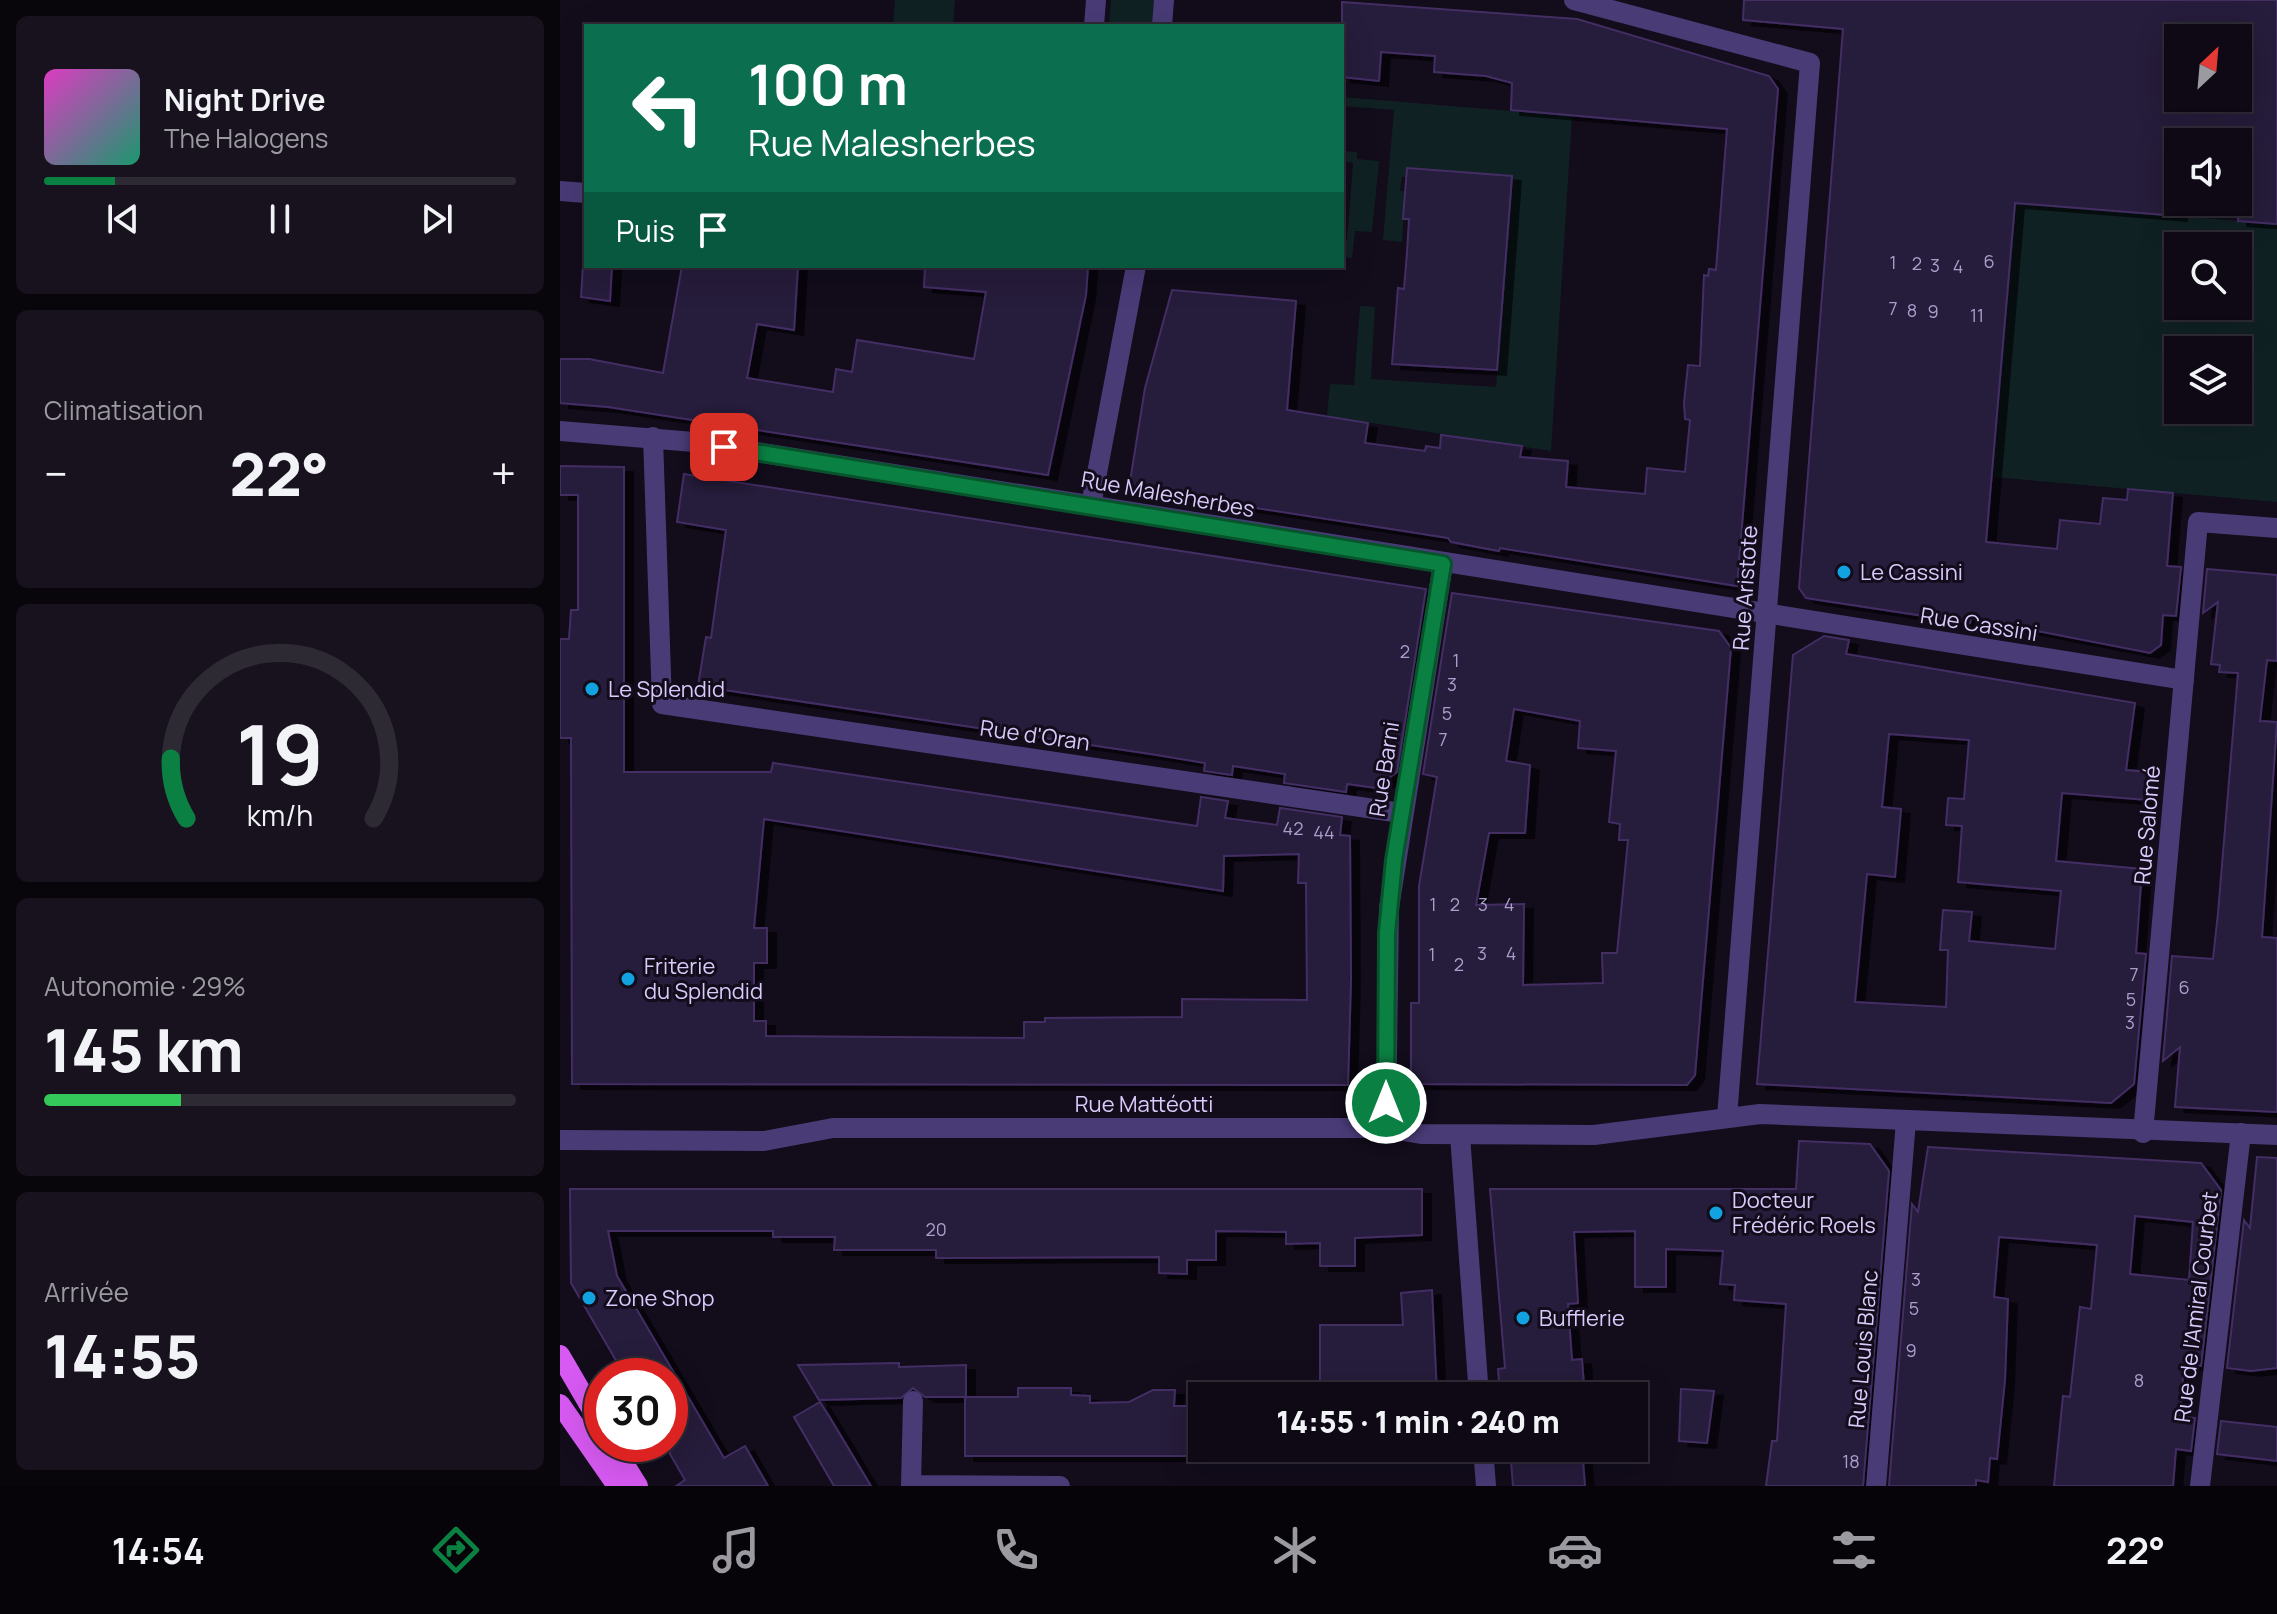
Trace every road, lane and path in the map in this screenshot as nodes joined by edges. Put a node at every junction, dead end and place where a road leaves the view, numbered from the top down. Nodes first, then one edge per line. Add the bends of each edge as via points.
1 (1096, 0) edge
2 (1164, 0) edge
3 (1574, 0) edge
4 (1094, 24) edge
5 (1162, 24) edge
6 (560, 191) edge
7 (584, 193) edge
8 (1136, 268) edge
9 (560, 431) edge
10 (653, 437) junction
11 (1091, 505) junction
12 (2277, 528) edge
13 (1443, 564) junction
14 (1766, 615) junction
15 (2184, 680) junction
16 (1401, 813) junction
17 (1727, 1117) junction
18 (1906, 1121) junction
19 (1386, 1128) junction
20 (2143, 1133) junction
21 (2241, 1133) junction
22 (1460, 1135) junction
23 (2277, 1135) edge
24 (560, 1140) edge
25 (560, 1355) edge
26 (1478, 1382) edge
27 (584, 1396) edge
28 (913, 1401) dead end
29 (560, 1404) edge
30 (623, 1462) edge
31 (1484, 1462) edge
32 (617, 1486) edge
33 (638, 1486) edge
34 (1060, 1486) edge
35 (1486, 1486) edge
36 (1876, 1486) edge
37 (2200, 1486) edge

1 - 4 street
2 - 5 street
3 - 14 street, Rue Aristote via 1810,63
6 - 7 street
8 - 11 street
9 - 10 street, Rue Malesherbes
10 - 11 street, Rue Malesherbes
10 - 16 street, Rue d'Oran via 662,704
11 - 13 street, Rue Malesherbes
12 - 15 street, Rue Salomé via 2198,522
13 - 14 street, Rue Malesherbes
13 - 16 street, Rue Barni
14 - 15 street, Rue Cassini
14 - 17 street, Rue Aristote
15 - 20 street, Rue Salomé
16 - 19 street, Rue Barni via 1388,920
17 - 18 street, Rue Mattéotti
17 - 22 street, Rue Mattéotti via 1594,1135
18 - 20 street, Rue Mattéotti
18 - 36 street, Rue Louis Blanc
19 - 22 street, Rue Mattéotti
19 - 24 street, Rue Mattéotti via 833,1128 764,1141
20 - 21 street, Rue Mattéotti
21 - 23 street, Rue Mattéotti
21 - 37 street, Rue de l'Amiral Courbet
22 - 26 street
25 - 27 main road
28 - 34 street via 911,1485
29 - 32 main road
30 - 33 main road
31 - 35 street

